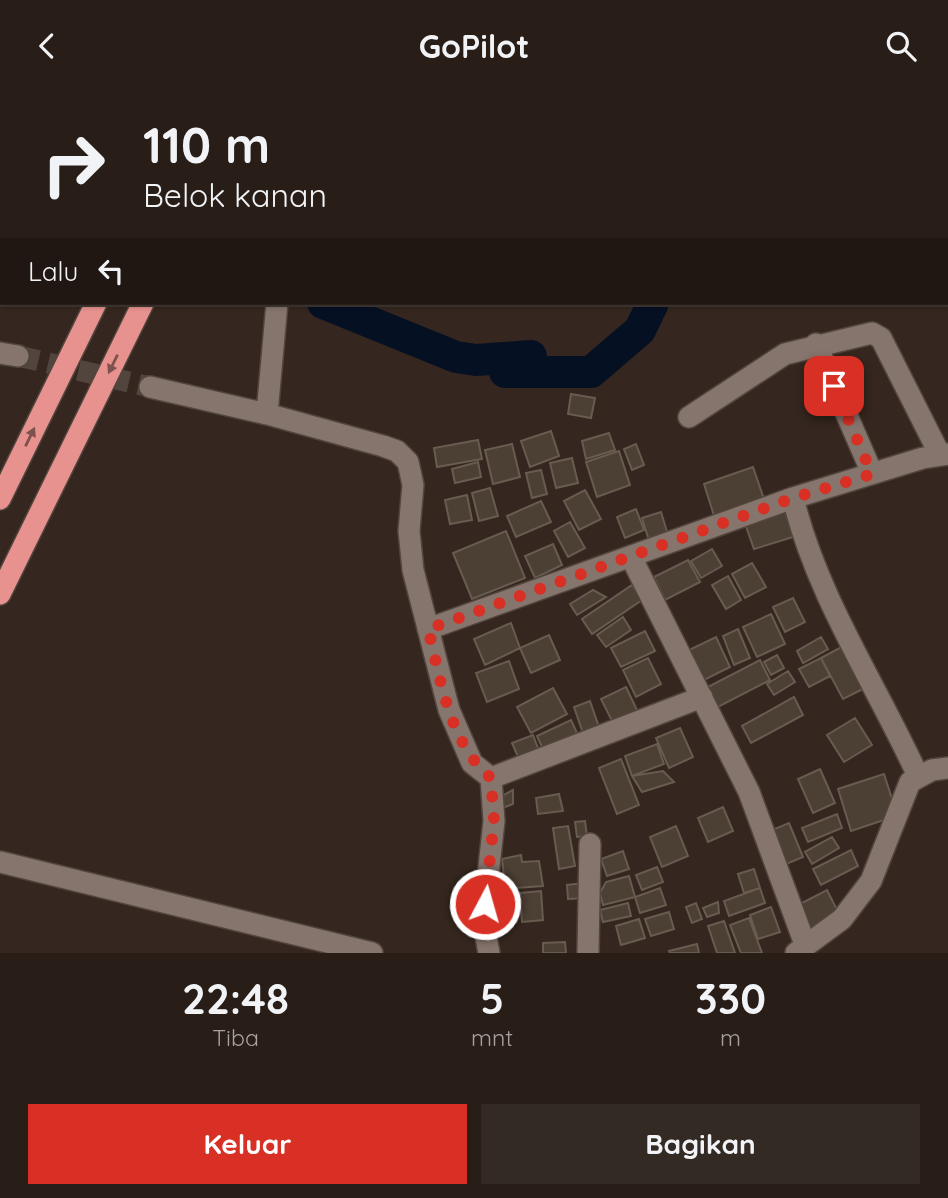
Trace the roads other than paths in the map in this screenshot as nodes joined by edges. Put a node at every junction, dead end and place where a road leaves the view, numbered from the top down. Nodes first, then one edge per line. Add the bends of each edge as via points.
1 (95, 305) edge
2 (142, 305) edge
3 (277, 305) edge
4 (816, 344) junction
5 (150, 387) tunnel mouth
6 (267, 414) junction
7 (689, 417) dead end
8 (944, 454) edge
9 (872, 474) junction
10 (793, 498) junction
11 (0, 499) edge
12 (631, 557) junction
13 (0, 594) edge
14 (428, 629) junction
15 (702, 697) junction
16 (948, 768) edge
17 (918, 776) junction
18 (491, 778) junction
19 (590, 843) dead end
20 (0, 862) edge
21 (801, 949) edge
22 (372, 953) edge
23 (489, 953) edge
24 (588, 953) edge

11 -> 1 highway
2 -> 13 highway
3 - 6 street
4 - 7 street via 785,354
4 - 8 street via 872,333 880,336
4 - 9 street
5 - 6 street
6 - 14 street via 383,446 408,462 413,485 410,549
8 - 9 street
9 - 10 street
10 - 12 street
10 - 17 street via 824,588
12 - 14 street
12 - 15 street
14 - 18 street via 449,710 472,763
15 - 18 street
15 - 21 street via 749,792
16 - 17 street
17 - 21 street via 904,791 881,859 863,894 839,922
18 - 23 street via 494,821 483,921
19 - 24 street
20 - 22 street

